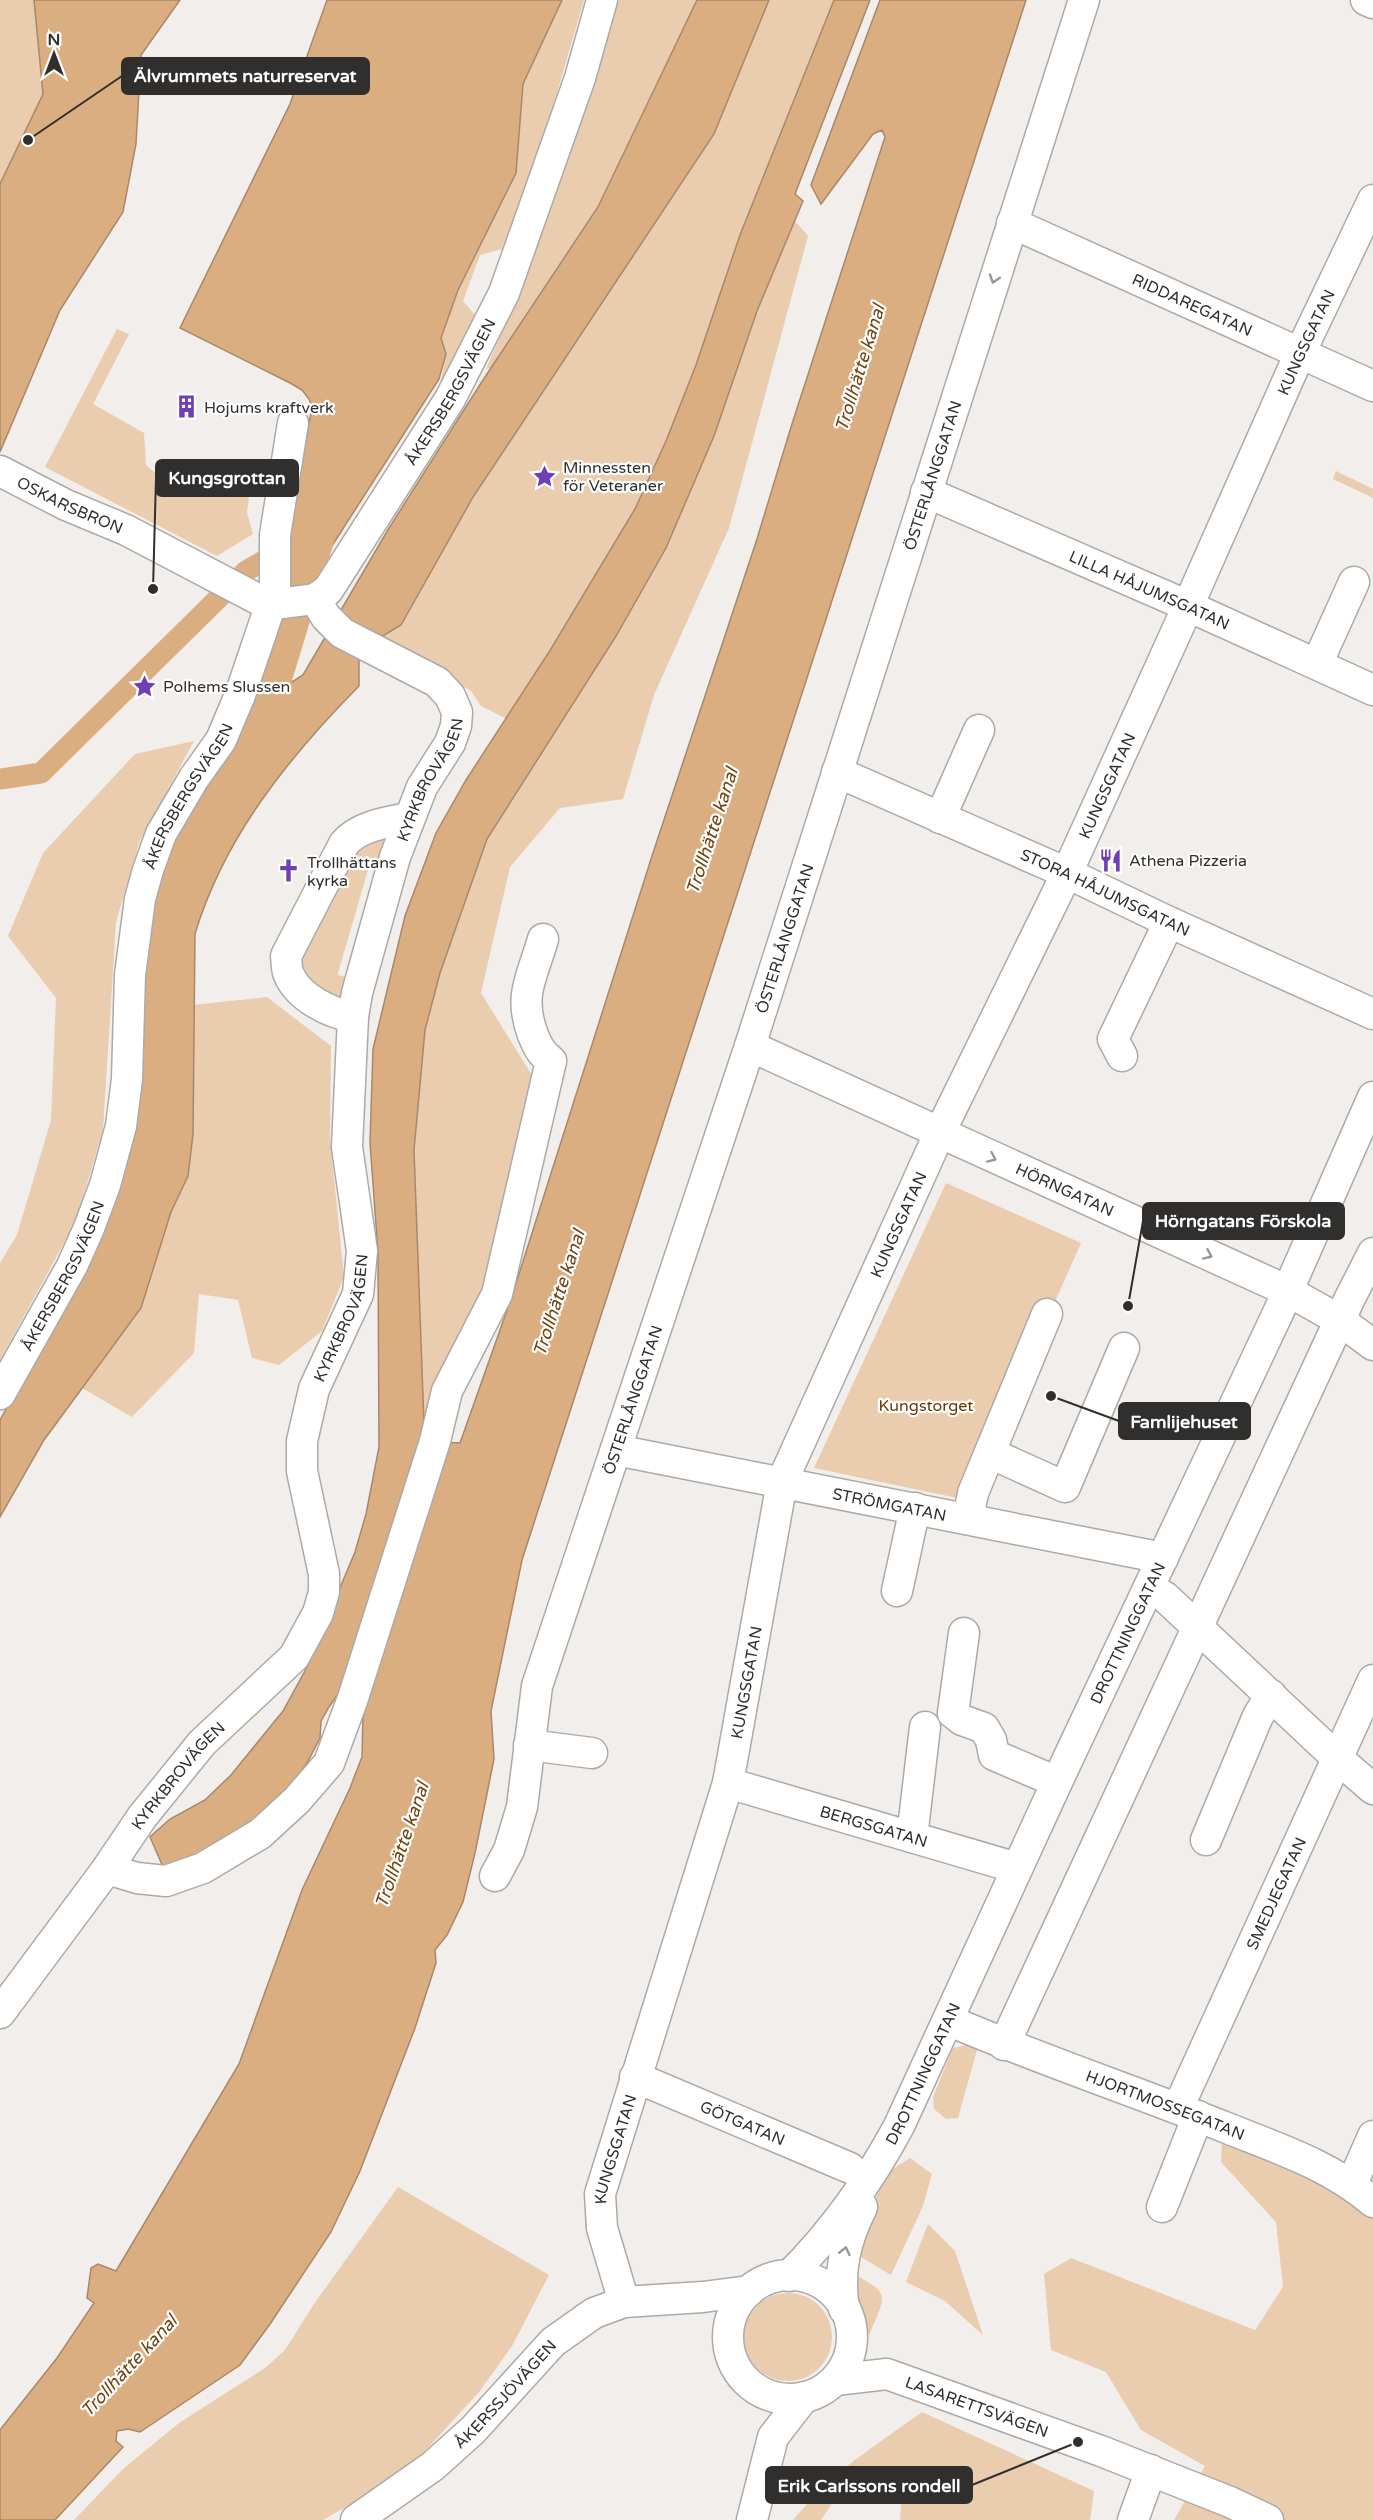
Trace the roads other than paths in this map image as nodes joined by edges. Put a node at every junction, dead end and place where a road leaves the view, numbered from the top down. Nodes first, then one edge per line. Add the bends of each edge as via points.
1 (602, 0) edge
2 (1084, 0) edge
3 (1366, 0) edge
4 (1373, 3) edge
5 (1373, 200) edge
6 (1012, 223) junction
7 (1300, 353) junction
8 (1373, 386) edge
9 (292, 423) dead end
10 (0, 471) edge
11 (926, 492) junction
12 (1354, 582) dead end
13 (266, 603) junction
14 (312, 604) junction
15 (1188, 606) junction
16 (1317, 664) junction
17 (1373, 690) edge
18 (979, 730) dead end
19 (837, 772) junction
20 (409, 818) junction
21 (940, 818) junction
22 (1067, 873) junction
23 (1169, 922) junction
24 (543, 939) dead end
25 (1373, 1014) edge
26 (353, 1017) junction
27 (750, 1047) junction
28 (1122, 1056) dead end
29 (1373, 1097) edge
30 (939, 1134) junction
31 (1373, 1253) edge
32 (1287, 1291) junction
33 (1047, 1314) dead end
34 (1341, 1321) junction
35 (1373, 1345) edge
36 (1124, 1348) dead end
37 (0, 1394) edge
38 (616, 1450) junction
39 (990, 1453) junction
40 (782, 1482) junction
41 (915, 1508) junction
42 (968, 1518) junction
43 (1163, 1558) junction
44 (1149, 1588) junction
45 (897, 1591) dead end
46 (1199, 1627) junction
47 (964, 1633) dead end
48 (1373, 1680) edge
49 (1271, 1695) junction
50 (925, 1726) dead end
51 (529, 1745) junction
52 (592, 1752) dead end
53 (1336, 1757) junction
54 (1057, 1782) junction
55 (728, 1783) junction
56 (1373, 1789) edge
57 (912, 1837) junction
58 (1206, 1840) dead end
59 (1017, 1868) junction
60 (107, 1869) junction
61 (495, 1876) dead end
62 (0, 2013) edge
63 (950, 2021) junction
64 (1004, 2045) junction
65 (635, 2077) junction
66 (1188, 2112) junction
67 (1373, 2136) edge
68 (864, 2167) junction
69 (1363, 2193) edge
70 (1162, 2207) dead end
71 (789, 2276) junction
72 (749, 2291) junction
73 (668, 2300) junction
74 (624, 2302) junction
75 (844, 2309) junction
76 (728, 2332) junction
77 (852, 2339) junction
78 (887, 2374) junction
79 (835, 2380) junction
80 (761, 2392) junction
81 (804, 2397) junction
82 (773, 2437) junction
83 (1151, 2470) junction
84 (356, 2520) edge
85 (752, 2520) edge
86 (1133, 2520) edge
87 (1268, 2520) edge

1 - 14 street, ÅKERSBERGSVÄGEN via 580,78 504,293 450,399 340,574
2 - 6 street, ÖSTERLÅNGGATAN
3 - 4 street
5 - 7 street, KUNGSGATAN
6 - 7 street, RIDDAREGATAN
6 -> 11 street, ÖSTERLÅNGGATAN
7 - 8 street, RIDDAREGATAN
7 - 15 street, KUNGSGATAN
9 - 13 street, ÅKERSBERGSVÄGEN via 274,535 274,592
10 - 13 street, OSKARSBRON via 126,530
11 - 15 street, LILLA HÅJUMSGATAN
11 - 19 street, ÖSTERLÅNGGATAN
12 - 16 street
13 - 14 street
13 - 37 street, ÅKERSBERGSVÄGEN via 240,695 221,740 161,834 148,870 133,942 121,1126 105,1185 72,1266
14 - 20 street, KYRKBROVÄGEN via 342,633 437,682 450,696 456,726
15 - 16 street, LILLA HÅJUMSGATAN
15 - 22 street, KUNGSGATAN
16 - 17 street, LILLA HÅJUMSGATAN
18 - 21 street
19 - 21 street, STORA HÅJUMSGATAN
19 - 27 street, ÖSTERLÅNGGATAN
20 - 26 street, KYRKBROVÄGEN
20 - 26 street via 351,835 286,956 288,975 302,991 336,1014
21 - 22 street, STORA HÅJUMSGATAN
22 - 23 street, STORA HÅJUMSGATAN
22 - 30 street, KUNGSGATAN
23 - 25 street, STORA HÅJUMSGATAN
23 - 28 street via 1113,1039
24 - 60 street via 526,991 525,1009 540,1052 551,1061 497,1294 447,1391 435,1441 329,1763 260,1834 203,1868 166,1881 136,1878
26 - 60 street, KYRKBROVÄGEN via 347,1147 362,1251 358,1294 314,1389 302,1441 302,1471 324,1574 318,1613 294,1657 202,1743 142,1817
27 - 30 street, HÖRNGATAN
27 - 38 street, ÖSTERLÅNGGATAN
29 - 32 street, DROTTNINGGATAN
30 -> 32 street, HÖRNGATAN
30 - 40 street, KUNGSGATAN
31 - 34 street
32 - 34 street, HÖRNGATAN
32 - 43 street, DROTTNINGGATAN
33 - 39 street
34 - 35 street, HÖRNGATAN
34 - 46 street
36 - 39 street via 1065,1487
38 - 40 street, STRÖMGATAN
38 - 51 street, ÖSTERLÅNGGATAN via 537,1686
39 - 42 street via 973,1493
40 - 41 street, STRÖMGATAN
40 - 55 street, KUNGSGATAN
41 - 42 street, STRÖMGATAN
41 - 45 street
42 - 43 street, STRÖMGATAN
43 - 44 street, DROTTNINGGATAN
44 - 46 street via 1165,1596
44 - 54 street, DROTTNINGGATAN
46 - 49 street
46 - 64 street
47 - 54 street via 953,1713 984,1728 994,1755
48 - 53 street, SMEDJEGATAN
49 - 53 street
49 - 58 street via 1258,1716
50 - 57 street
51 - 52 street
51 - 61 street, ÖSTERLÅNGGATAN via 517,1827
53 - 56 street
53 - 66 street, SMEDJEGATAN
54 - 59 street, DROTTNINGGATAN
55 - 57 street, BERGSGATAN
55 - 65 street, KUNGSGATAN
57 - 59 street, BERGSGATAN
59 - 63 street, DROTTNINGGATAN
60 - 62 street, KYRKBROVÄGEN
63 - 64 street, HJORTMOSSEGATAN
63 - 68 street, DROTTNINGGATAN via 899,2126
64 - 66 street, HJORTMOSSEGATAN
65 - 68 street, GÖTGATAN
65 - 74 street, KUNGSGATAN via 600,2194 602,2228
66 - 69 street, HJORTMOSSEGATAN via 1320,2165
66 - 70 street, SMEDJEGATAN
67 - 69 street
68 - 71 street, DROTTNINGGATAN via 820,2243
75 -> 68 street, DROTTNINGGATAN via 843,2256 849,2233 869,2192
71 - 72 street via 768,2280
71 - 75 street via 821,2284
72 - 73 street, ÅKERSSJÖVÄGEN
72 - 76 street via 737,2305
73 - 74 street, ÅKERSSJÖVÄGEN
73 - 76 street, ÅKERSSJÖVÄGEN via 699,2313
74 - 84 street, ÅKERSSJÖVÄGEN via 594,2313 553,2342 433,2466
75 - 77 street
76 - 80 street via 733,2362 744,2379
77 - 78 street, LASARETTSVÄGEN
77 - 79 street via 847,2361
78 - 79 street, LASARETTSVÄGEN
78 - 83 street, LASARETTSVÄGEN
79 - 81 street
80 - 81 street via 782,2399
80 - 82 street
81 - 82 street
82 - 85 street
83 - 86 street
83 - 87 street, LASARETTSVÄGEN

